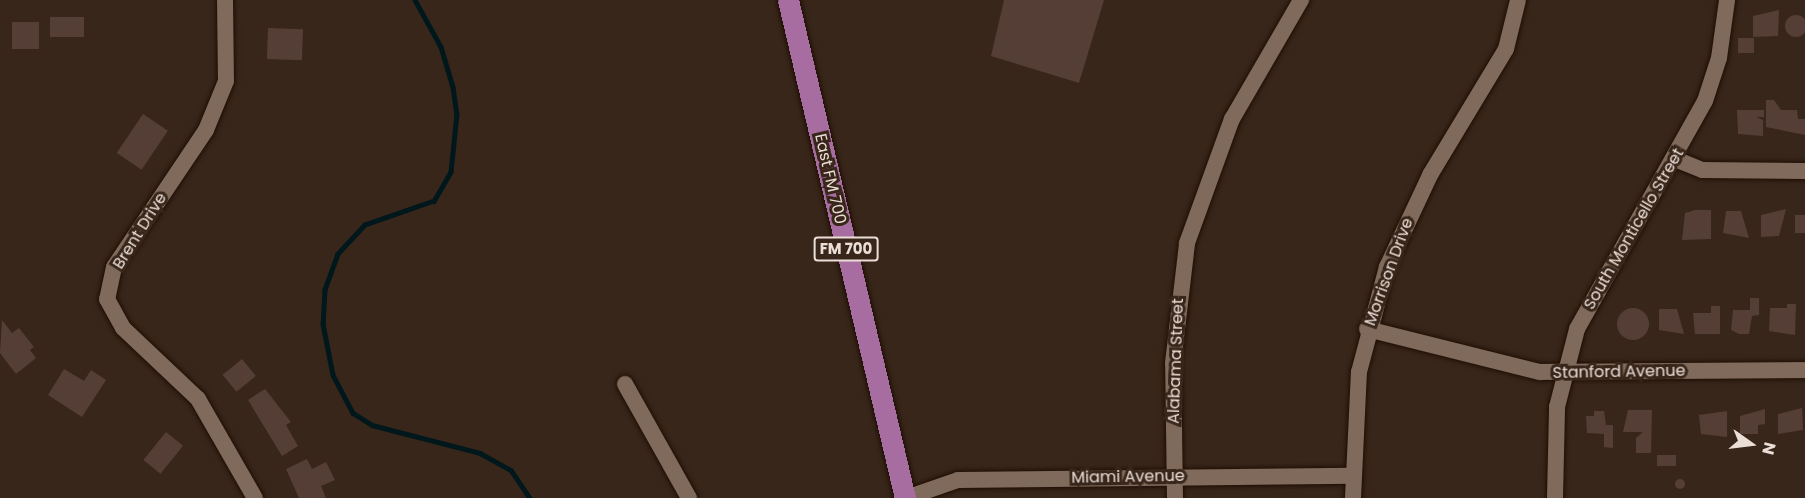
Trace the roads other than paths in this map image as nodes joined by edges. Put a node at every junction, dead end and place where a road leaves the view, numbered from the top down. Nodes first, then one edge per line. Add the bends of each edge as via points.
1 (225, 0) edge
2 (788, 0) edge
3 (1301, 0) edge
4 (1518, 0) edge
5 (1727, 0) edge
6 (1675, 159) junction
7 (1805, 171) edge
8 (1366, 329) junction
9 (1805, 370) edge
10 (1563, 375) junction
11 (625, 384) dead end
12 (1353, 476) junction
13 (1175, 477) junction
14 (255, 498) edge
15 (689, 498) edge
16 (905, 498) edge
17 (1175, 498) edge
18 (1353, 498) edge
19 (1555, 498) edge

1 - 14 street, Brent Drive via 226,81 206,130 114,267 107,299 123,328 198,399
2 - 16 main road, East FM 700 / FM 700
3 - 13 street, Alabama Street via 1232,119 1186,243 1173,363
4 - 8 street, Morrison Drive via 1506,49 1403,227
5 - 6 street, South Monticello Street via 1705,101
6 - 7 street via 1702,170
6 - 10 street, South Monticello Street via 1601,279
8 - 10 street, Stanford Avenue
8 - 12 street, Morrison Drive
9 - 10 street, Stanford Avenue
10 - 19 street, South Monticello Street
11 - 15 street
12 - 13 street, Miami Avenue
12 - 18 street, Morrison Drive
13 - 16 street, Miami Avenue via 958,480
13 - 17 street, Alabama Street

